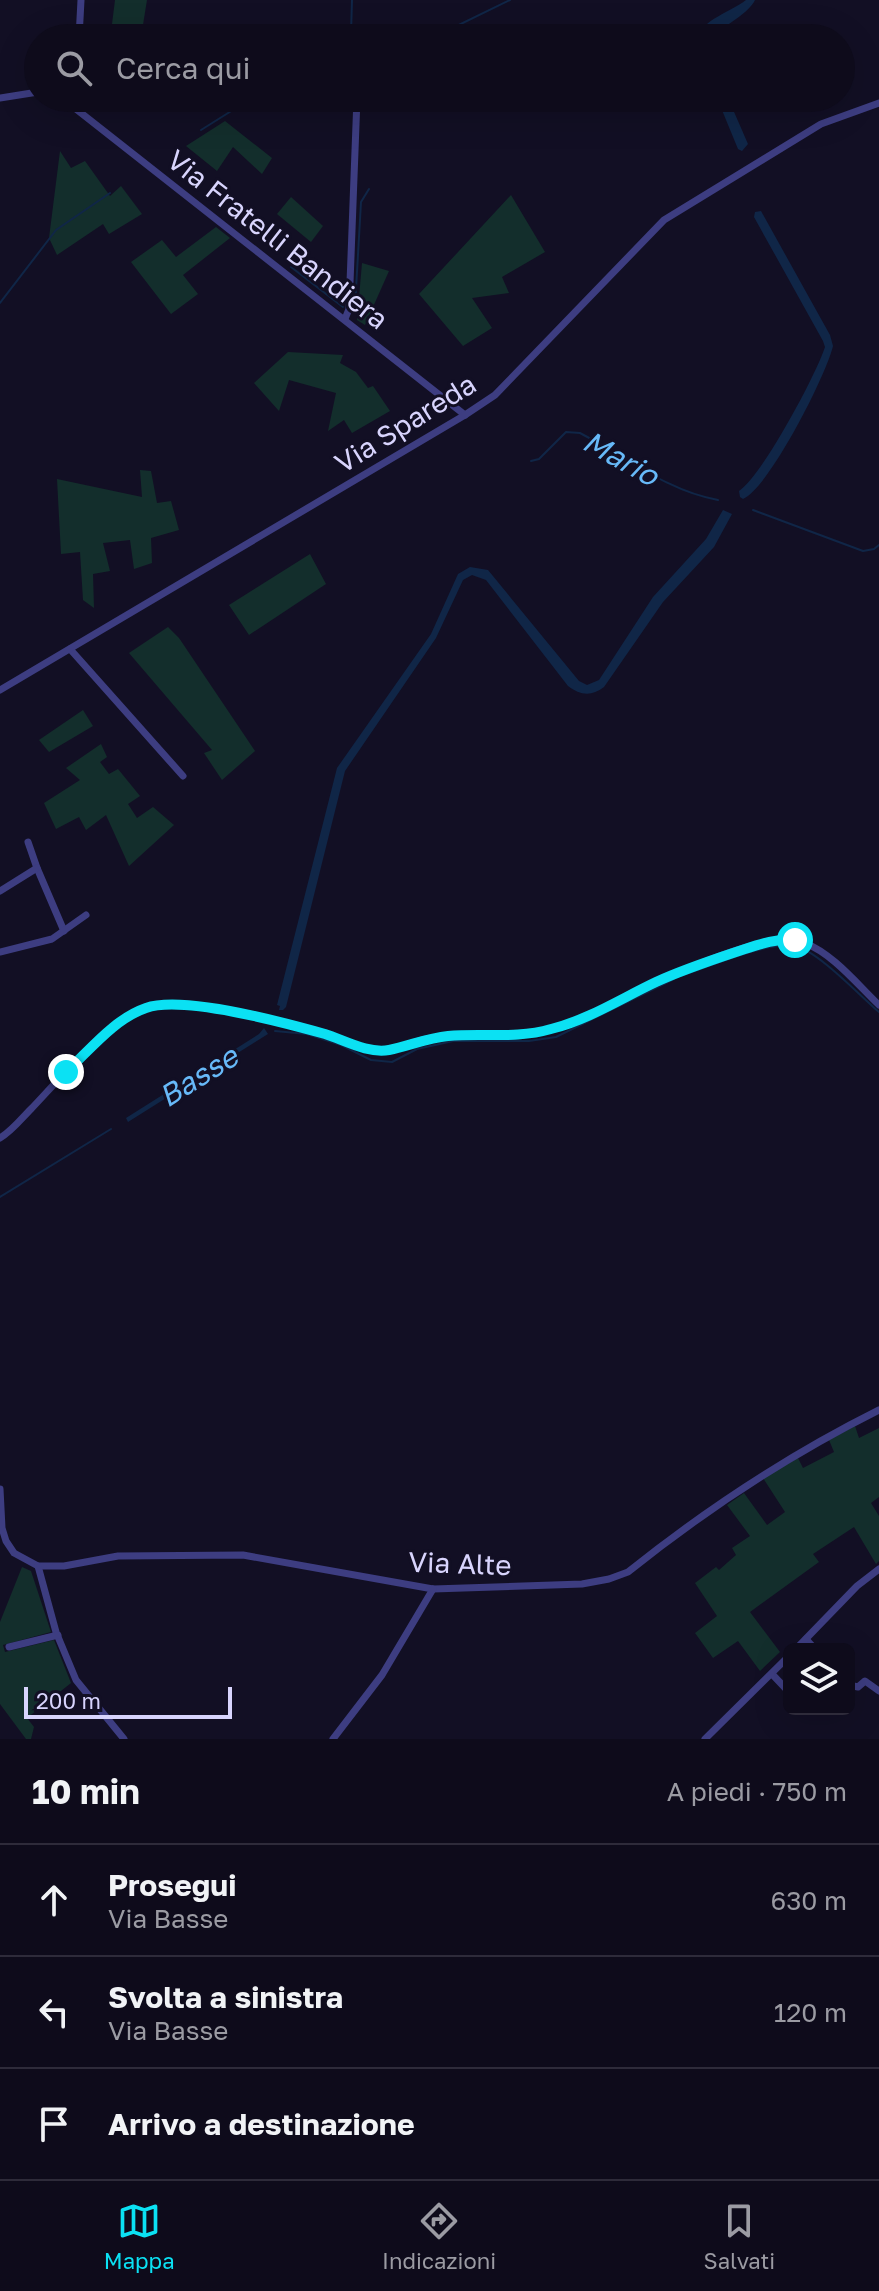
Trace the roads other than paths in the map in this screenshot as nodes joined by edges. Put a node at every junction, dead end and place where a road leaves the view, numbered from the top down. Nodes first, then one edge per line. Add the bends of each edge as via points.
1 (81, 0) edge
2 (80, 24) edge
3 (24, 94) edge
4 (0, 98) edge
5 (879, 103) edge
6 (80, 112) edge
7 (356, 112) edge
8 (854, 112) edge
9 (855, 112) edge
10 (345, 319) junction
11 (465, 415) junction
12 (70, 649) junction
13 (0, 690) edge
14 (183, 776) dead end
15 (28, 842) dead end
16 (37, 868) junction
17 (0, 891) edge
18 (86, 915) dead end
19 (64, 931) junction
20 (0, 952) edge
21 (879, 1005) edge
22 (0, 1138) edge
23 (879, 1410) edge
24 (0, 1489) edge
25 (38, 1566) junction
26 (879, 1569) edge
27 (433, 1589) junction
28 (58, 1635) junction
29 (806, 1639) junction
30 (802, 1643) edge
31 (810, 1643) edge
32 (9, 1647) dead end
33 (783, 1662) edge
34 (772, 1674) junction
35 (783, 1686) edge
36 (855, 1687) edge
37 (879, 1691) edge
38 (124, 1739) edge
39 (333, 1739) edge
40 (705, 1739) edge

1 - 2 street
3 - 4 street
5 - 9 street, Via Spareda
6 - 10 street, Via Fratelli Bandiera
7 - 10 street
8 - 11 street, Via Spareda via 821,124 664,220 495,395
10 - 11 street, Via Fratelli Bandiera
11 - 12 street, Via Spareda
12 - 13 street, Via Spareda
12 - 14 street
15 - 16 street
16 - 17 street
16 - 19 street
18 - 19 street
19 - 20 street via 42,943
21 - 22 street via 816,949 790,939 690,967 548,1030 425,1039 386,1051 271,1021 166,1004 147,1007 108,1032
23 - 27 street, Via Alte via 755,1478 628,1572 582,1584
24 - 25 street via 6,1541 14,1553
25 - 27 street, Via Alte via 118,1556 243,1555
25 - 28 street
26 - 29 street
27 - 39 street via 375,1685
28 - 32 street
28 - 38 street via 76,1680
29 - 30 street
29 - 31 street
33 - 34 street
34 - 35 street
34 - 40 street
36 - 37 street via 865,1681

